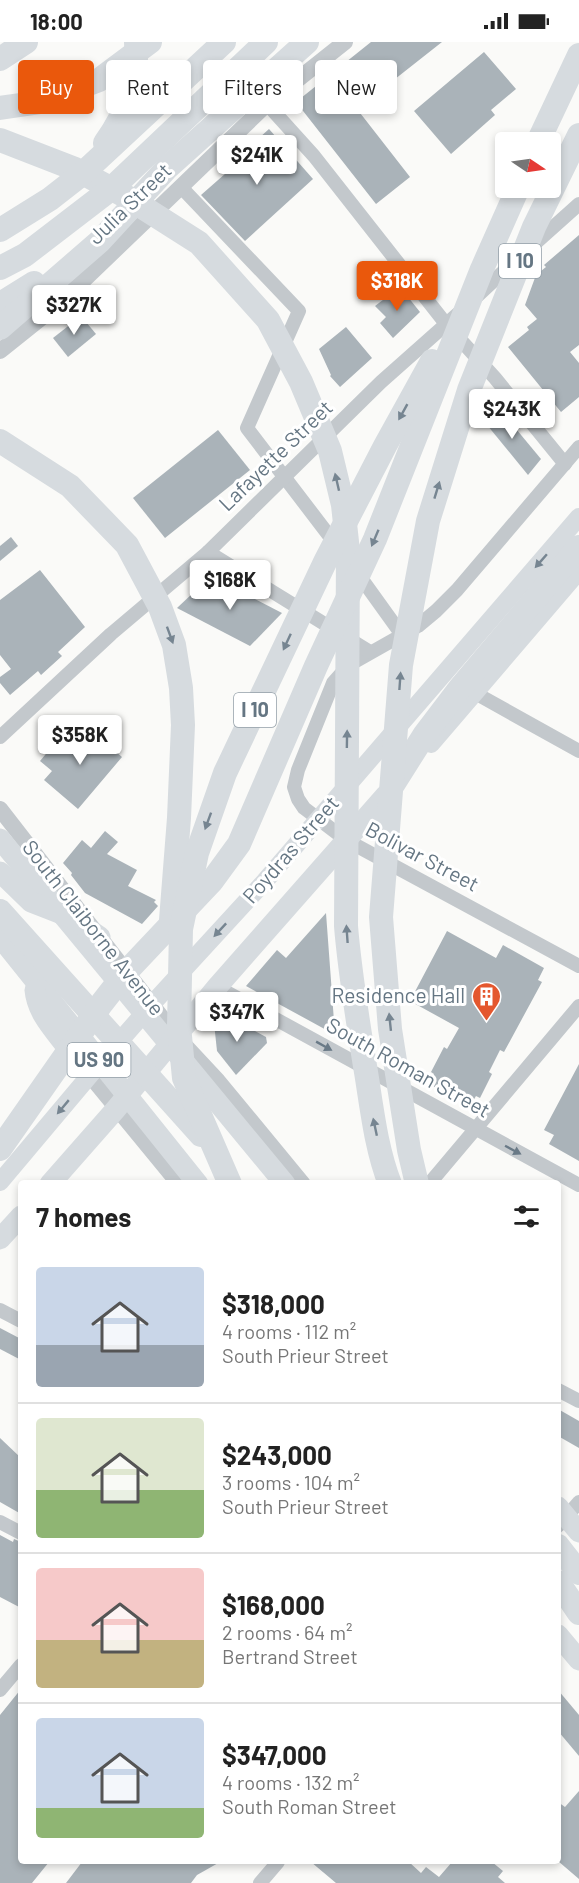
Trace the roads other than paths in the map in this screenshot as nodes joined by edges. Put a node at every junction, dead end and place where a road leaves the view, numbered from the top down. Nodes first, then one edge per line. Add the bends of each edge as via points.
1 (26, 42) edge
2 (136, 42) edge
3 (150, 42) edge
4 (224, 42) edge
5 (266, 42) edge
6 (307, 42) edge
7 (345, 42) edge
8 (579, 55) edge
9 (0, 59) edge
10 (303, 75) edge
11 (0, 108) edge
12 (257, 114) edge
13 (276, 114) edge
14 (543, 132) edge
15 (579, 135) edge
16 (1, 141) edge
17 (82, 174) junction
18 (181, 187) junction
19 (514, 198) edge
20 (579, 204) edge
21 (0, 230) edge
22 (100, 241) junction
23 (0, 268) edge
24 (482, 269) junction
25 (0, 304) edge
26 (447, 324) junction
27 (0, 328) edge
28 (0, 351) edge
29 (0, 441) edge
30 (579, 447) edge
31 (565, 464) junction
32 (285, 477) junction
33 (579, 516) edge
34 (579, 547) edge
35 (208, 552) junction
36 (579, 571) edge
37 (402, 635) junction
38 (370, 652) junction
39 (475, 693) junction
40 (0, 737) edge
41 (579, 751) edge
42 (386, 795) junction
43 (0, 809) edge
44 (318, 820) junction
45 (0, 839) edge
46 (346, 840) junction
47 (0, 872) edge
48 (0, 902) edge
49 (0, 911) edge
50 (0, 937) edge
51 (100, 937) junction
52 (579, 966) edge
53 (127, 971) junction
54 (217, 987) junction
55 (153, 1003) junction
56 (579, 1006) edge
57 (178, 1031) junction
58 (69, 1050) junction
59 (90, 1075) junction
60 (116, 1109) junction
61 (476, 1129) junction
62 (0, 1149) edge
63 (54, 1180) edge
64 (176, 1180) edge
65 (195, 1180) edge
66 (228, 1180) edge
67 (240, 1180) edge
68 (282, 1180) edge
69 (300, 1180) edge
70 (389, 1180) edge
71 (416, 1180) edge
72 (432, 1180) edge
73 (0, 1182) edge
74 (579, 1185) edge
75 (18, 1219) edge
76 (0, 1239) edge
77 (0, 1310) edge
78 (18, 1319) edge
79 (561, 1392) edge
80 (579, 1401) edge
81 (0, 1522) edge
82 (18, 1531) edge
83 (561, 1550) edge
84 (579, 1573) edge
85 (561, 1587) edge
86 (561, 1594) edge
87 (579, 1615) edge
88 (561, 1639) edge
89 (579, 1660) edge
90 (18, 1669) edge
91 (0, 1690) edge
92 (276, 1864) edge
93 (260, 1883) edge

1 - 9 highway
2 - 17 highway via 137,64 125,110
3 - 11 highway via 99,80 41,102
4 - 17 highway
5 - 23 highway via 111,189 25,255
6 - 22 highway via 168,167
7 - 10 street, Julia Street
8 - 14 highway
12 - 18 street, Julia Street
13 - 26 street
71 -> 15 highway, I 10 via 390,1029 381,916 401,665 428,521 469,390 534,227
70 -> 16 highway via 374,1126 346,926 348,551 343,505 330,451 301,382 268,320 199,243 75,169
17 - 21 highway
18 - 28 street, Julia Street via 60,303
18 - 32 street via 299,311 248,428
19 - 24 highway, I 10
20 - 26 street, Lafayette Street
22 - 25 highway
22 - 27 highway
24 -> 53 highway via 375,539 239,844 212,881
24 -> 57 highway, I 10 via 326,560 225,773 197,853 181,929
26 - 31 street
26 - 32 street, Lafayette Street via 381,382
29 -> 57 highway via 70,486 127,545 160,607 174,645 183,725 168,980
30 - 31 street
31 - 37 street via 457,590 418,626
32 - 35 street, Lafayette Street
32 - 37 street
33 -> 44 main road, Poydras Street
34 - 42 highway via 460,687
35 - 38 street
35 - 40 street, Lafayette Street via 111,634
36 - 39 main road, Poydras Street
37 - 38 street
38 - 44 street, Bolivar Street via 349,665 333,683 298,770 294,787 298,799
39 - 41 street
39 - 42 main road, Poydras Street
42 - 46 main road, Poydras Street
43 - 51 street, South Claiborne Avenue
44 - 46 street, Bolivar Street
44 -> 55 main road, Poydras Street
45 - 68 main road, South Claiborne Avenue / US 90
46 - 52 street, Bolivar Street
46 - 54 main road, Poydras Street
47 - 51 main road via 31,902 72,918
48 - 58 main road via 33,946 37,960 36,1002
49 - 67 highway
50 - 65 main road, US 90
51 - 53 street, South Claiborne Avenue
53 - 55 street, South Claiborne Avenue
53 - 58 highway
54 - 57 main road, Poydras Street
54 -> 61 street, South Roman Street
55 - 57 street, South Claiborne Avenue
55 - 59 main road, Poydras Street
56 - 61 street
57 - 60 main road, Poydras Street
57 - 66 highway, I 10 via 184,1078
57 - 69 street, South Claiborne Avenue
58 - 59 street
58 - 62 highway
59 - 60 street
59 -> 73 main road, Poydras Street
60 - 63 main road, Poydras Street
60 - 64 street
61 - 72 street
61 -> 74 street, South Roman Street
75 - 76 main road
77 - 78 street
79 - 80 street
81 - 82 street
83 - 84 highway
85 - 87 highway
86 - 87 highway
88 - 89 main road
90 - 91 street
92 - 93 street

